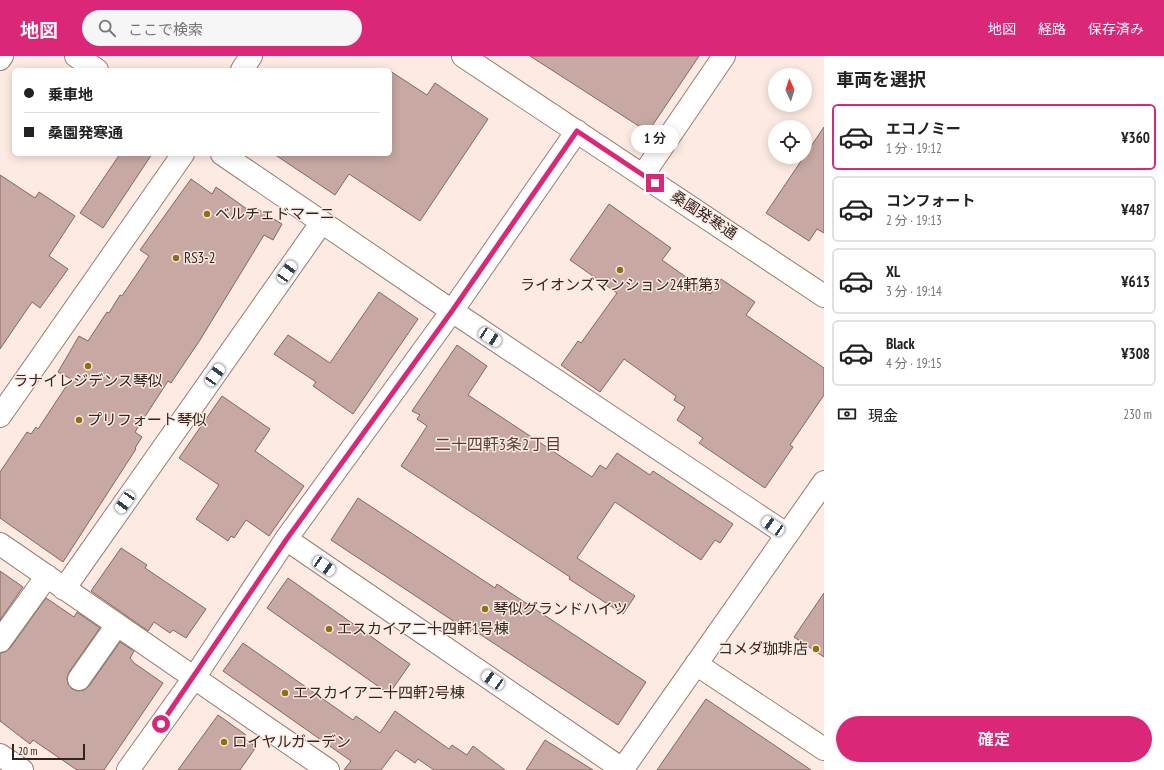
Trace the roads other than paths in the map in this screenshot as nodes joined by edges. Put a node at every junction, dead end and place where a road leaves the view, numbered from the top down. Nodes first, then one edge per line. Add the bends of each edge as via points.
1 (2, 56) edge
2 (76, 56) edge
3 (252, 56) edge
4 (463, 56) edge
5 (724, 56) edge
6 (0, 59) edge
7 (94, 68) edge
8 (243, 68) edge
9 (577, 131) junction
10 (182, 156) edge
11 (225, 156) edge
12 (643, 175) junction
13 (322, 222) junction
14 (824, 296) edge
15 (452, 311) junction
16 (0, 416) edge
17 (824, 482) edge
18 (786, 534) junction
19 (286, 540) junction
20 (0, 544) edge
21 (46, 576) junction
22 (64, 589) junction
23 (116, 625) junction
24 (0, 641) edge
25 (696, 664) junction
26 (194, 678) junction
27 (78, 679) dead end
28 (824, 750) edge
29 (0, 754) edge
30 (622, 769) edge
31 (22, 770) edge
32 (128, 770) edge
33 (328, 770) edge

1 - 6 street
2 - 7 street
3 - 8 street
4 - 9 street, 桑園発寒通
5 - 12 street
9 - 12 street, 桑園発寒通
9 - 15 street
10 - 16 street
11 - 13 street
12 - 14 street, 桑園発寒通
13 - 15 street
13 - 22 street
15 - 18 street
15 - 19 street
17 - 18 street
18 - 25 street
19 - 26 street
19 - 30 street
20 - 21 street
21 - 22 street
21 - 24 street
22 - 23 street
23 - 26 street
23 - 27 street
25 - 28 street
25 - 30 street
26 - 32 street
26 - 33 street
29 - 31 street

